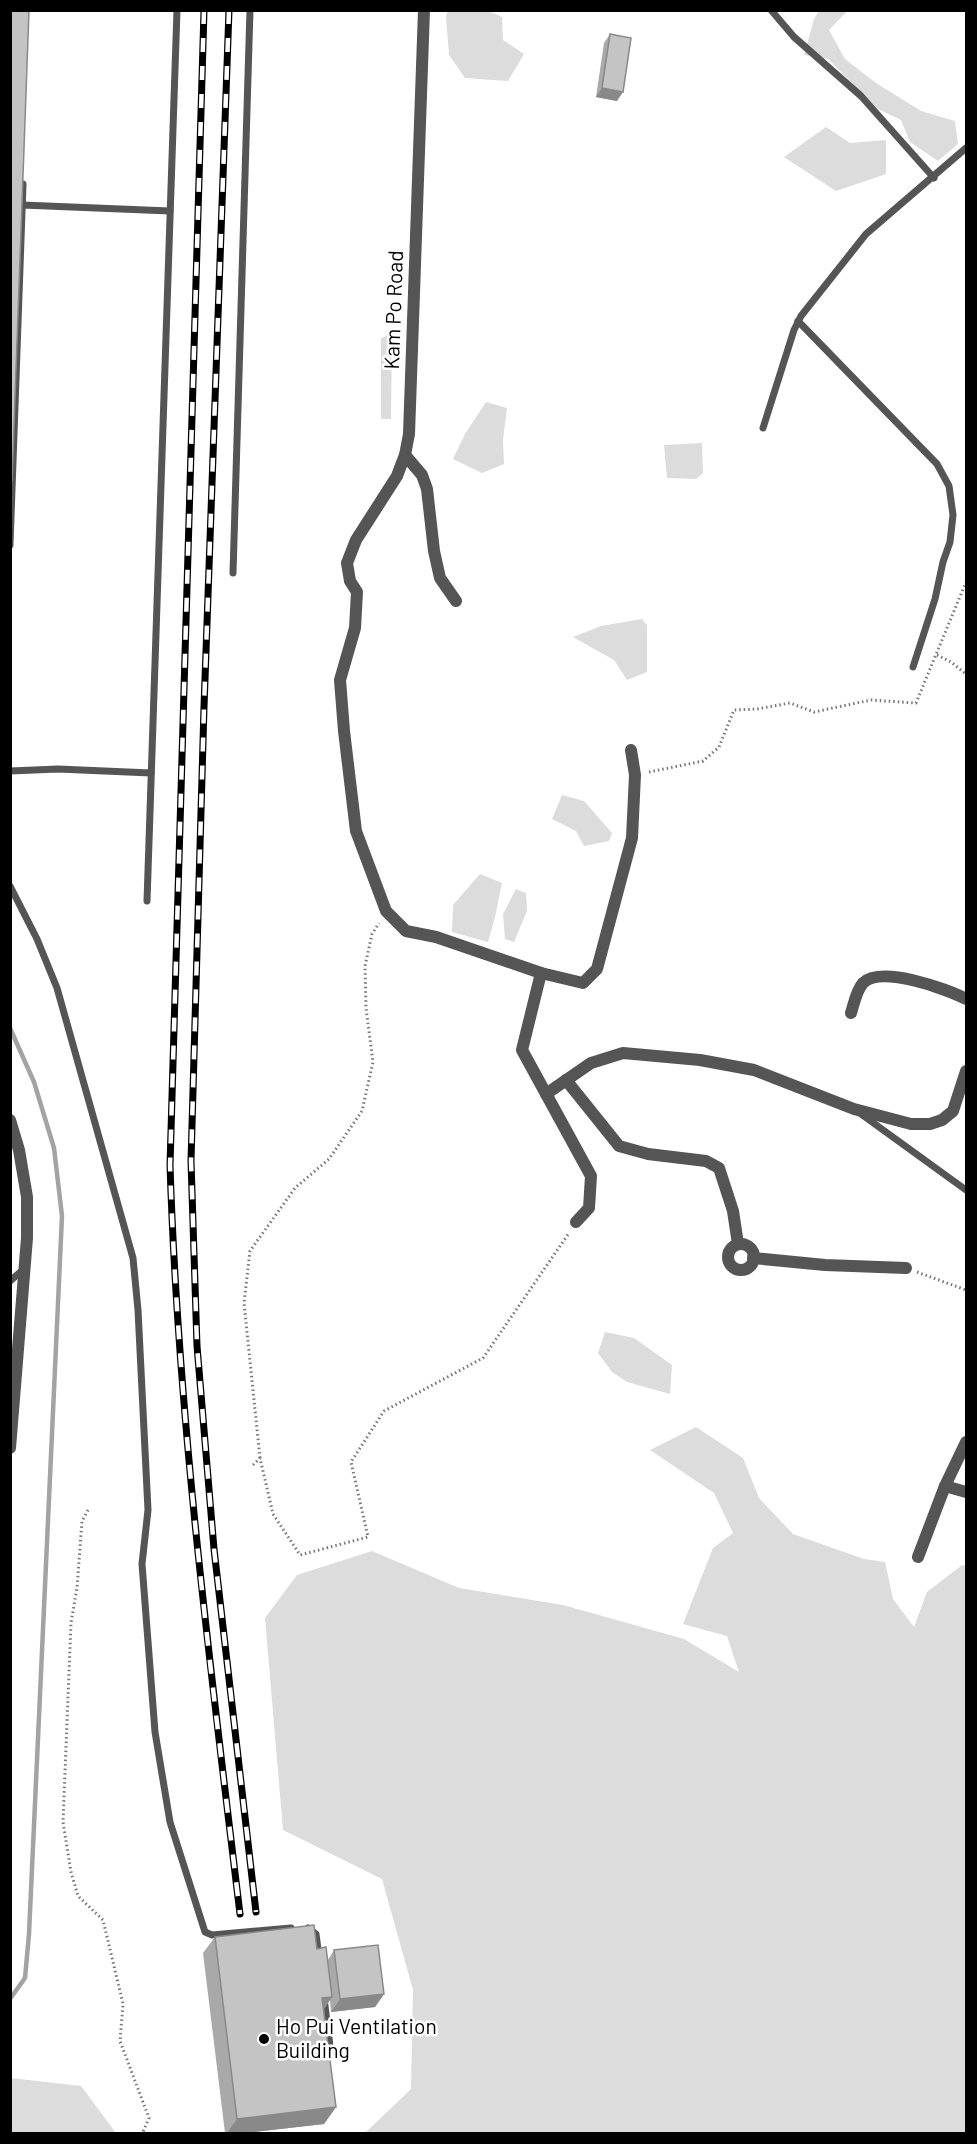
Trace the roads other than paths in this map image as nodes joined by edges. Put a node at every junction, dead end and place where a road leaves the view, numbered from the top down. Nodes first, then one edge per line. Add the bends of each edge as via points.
1 (177, 10) edge
2 (250, 10) edge
3 (424, 10) edge
4 (771, 10) edge
5 (966, 148) edge
6 (23, 171) edge
7 (934, 178) junction
8 (22, 205) junction
9 (170, 211) junction
10 (798, 321) junction
11 (763, 428) dead end
12 (405, 455) junction
13 (10, 546) edge
14 (233, 573) dead end
15 (456, 601) dead end
16 (913, 667) dead end
17 (631, 750) dead end
18 (10, 771) edge
19 (151, 773) junction
20 (10, 886) edge
21 (147, 901) dead end
22 (541, 973) junction
23 (966, 999) edge
24 (851, 1013) dead end
25 (966, 1071) edge
26 (566, 1080) junction
27 (546, 1094) junction
28 (854, 1108) junction
29 (10, 1120) edge
30 (966, 1190) edge
31 (576, 1222) road end
32 (738, 1244) junction
33 (753, 1258) junction
34 (26, 1267) junction
35 (906, 1268) road end
36 (10, 1281) edge
37 (966, 1442) edge
38 (10, 1448) edge
39 (945, 1486) junction
40 (966, 1492) edge
41 (918, 1557) dead end
42 (320, 1967) edge
43 (323, 1988) edge
44 (331, 2054) edge

1 - 9 lane
2 - 14 lane
3 - 12 street, Kam Po Road via 409,434
4 - 7 lane via 794,37 861,96
5 - 7 lane
6 - 8 lane
7 - 10 lane via 866,234
8 - 9 lane
8 - 13 lane
9 - 19 lane
10 - 11 lane
10 - 16 lane via 937,464 949,486 953,514 950,542
12 - 15 street via 422,475 427,489 440,578
12 - 22 street, Kam Po Road via 398,476 356,540 347,563 350,581 357,592 354,628 340,680 356,831 386,911 406,931 436,937
17 - 22 street via 635,775 632,838 597,969 583,983
18 - 19 lane
19 - 21 lane
20 - 42 lane via 57,988 133,1258 148,1510 143,1575 155,1732 170,1822 205,1932 212,1935 309,1928 316,1934
22 - 27 street via 522,1050
23 - 24 street via 895,976 876,977 864,982
25 - 28 street via 953,1111 930,1124 911,1124
26 - 27 street
26 - 28 street via 591,1063 623,1053 700,1060 754,1070
26 - 32 street via 619,1146 706,1161 719,1168 733,1210
27 - 31 street via 591,1176 588,1208
28 - 30 lane
29 - 34 street via 27,1197
32 - 33 street via 752,1250
32 - 33 street via 728,1255 735,1269 750,1266
33 - 35 street
34 - 36 lane
34 - 38 street
37 - 39 street
39 - 40 street
39 - 41 street
43 - 44 lane

